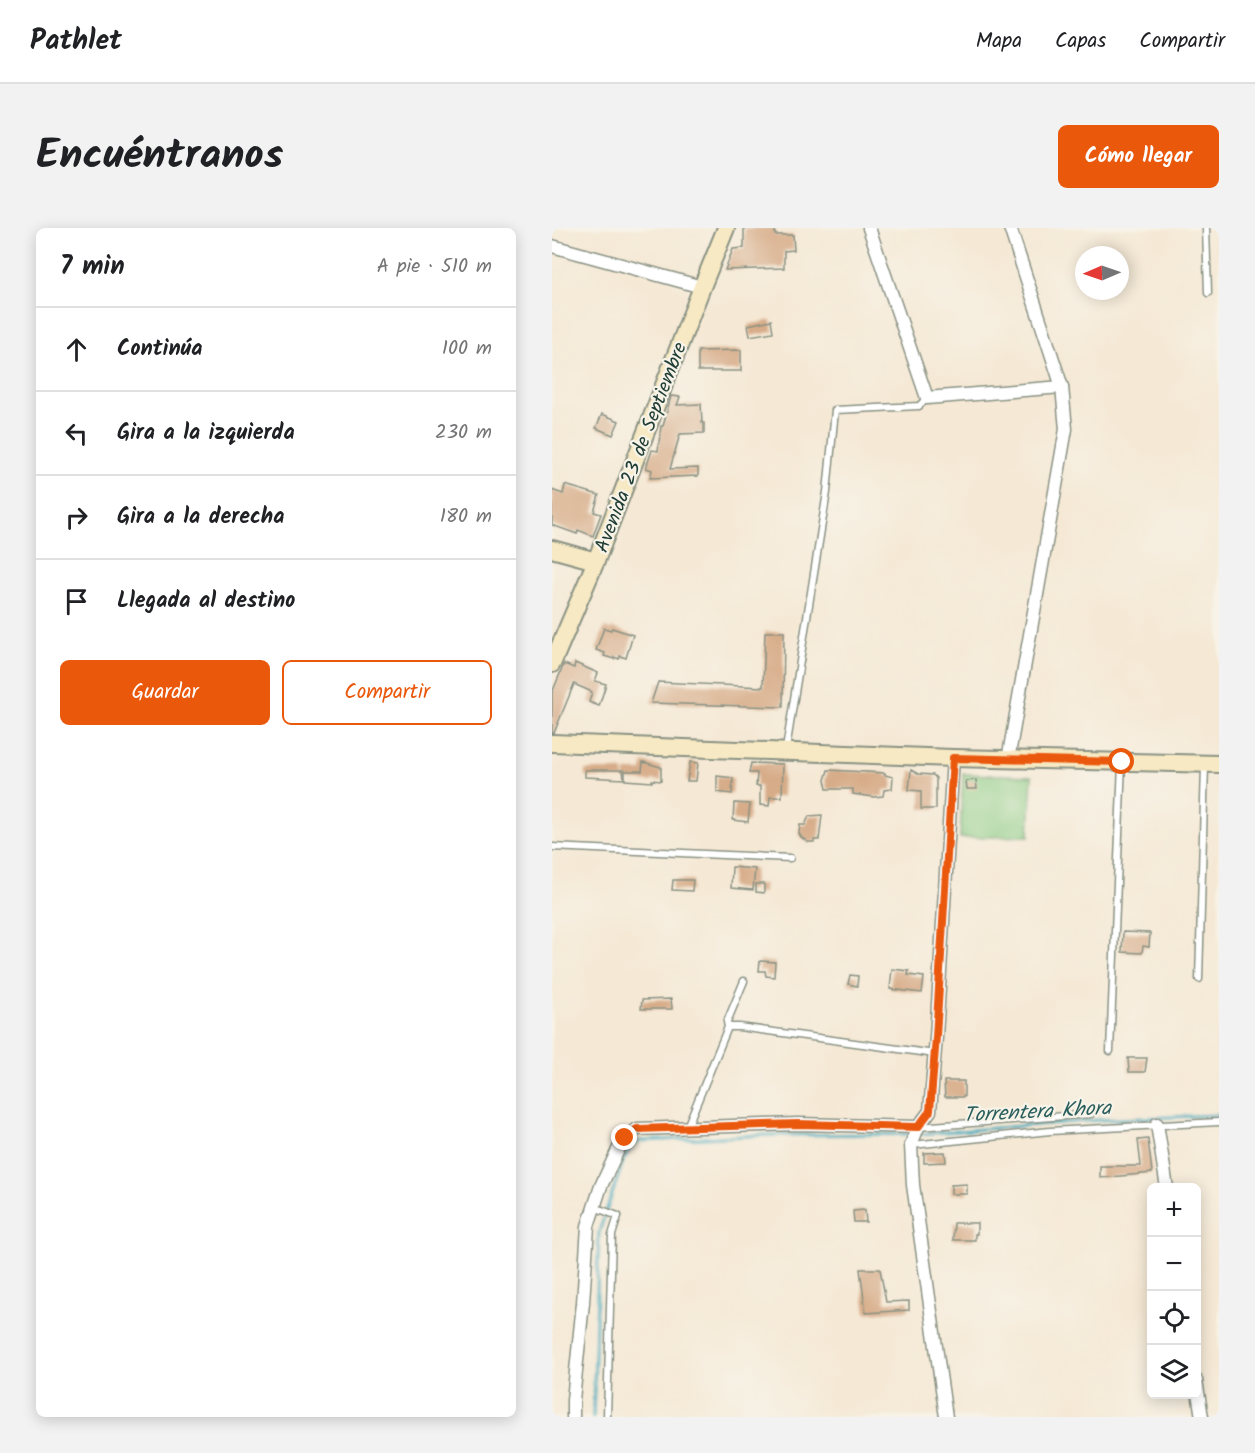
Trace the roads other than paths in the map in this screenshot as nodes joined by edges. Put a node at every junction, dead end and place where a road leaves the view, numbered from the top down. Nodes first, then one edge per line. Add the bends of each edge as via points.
1 (726, 228) edge
2 (869, 228) edge
3 (1010, 228) edge
4 (1206, 228) edge
5 (552, 246) edge
6 (702, 287) junction
7 (1208, 293) dead end
8 (1062, 387) junction
9 (927, 398) junction
10 (552, 549) edge
11 (596, 561) junction
12 (552, 664) edge
13 (552, 743) edge
14 (785, 753) junction
15 (953, 758) junction
16 (1008, 760) junction
17 (1122, 762) junction
18 (1212, 764) edge
19 (552, 847) edge
20 (790, 858) dead end
21 (1199, 980) dead end
22 (744, 981) dead end
23 (728, 1027) junction
24 (1110, 1051) dead end
25 (935, 1054) junction
26 (1091, 1114) dead end
27 (1219, 1122) edge
28 (1157, 1124) junction
29 (687, 1127) junction
30 (918, 1127) junction
31 (911, 1145) junction
32 (1166, 1183) edge
33 (594, 1207) junction
34 (1200, 1399) edge
35 (573, 1417) edge
36 (607, 1417) edge
37 (946, 1417) edge
38 (1202, 1417) edge

1 - 6 street, Avenida 23 de Septiembre
2 - 9 street
3 - 8 street
4 - 7 lane
5 - 6 street
6 - 11 street, Avenida 23 de Septiembre
8 - 9 street
8 - 16 street via 1066,429
9 - 14 lane via 919,406 836,410 827,492
10 - 11 street
11 - 12 street, Avenida 23 de Septiembre
13 - 14 street
14 - 15 street
15 - 16 street
15 - 25 street
16 - 17 street
17 - 18 street
17 - 24 lane
18 - 21 lane
19 - 20 lane
22 - 23 lane
23 - 25 lane
23 - 29 lane
25 - 30 street via 930,1111
26 - 30 lane
27 - 28 lane
28 - 31 lane
28 - 32 street
29 - 30 street
29 - 33 street via 637,1129 625,1138
30 - 31 street
31 - 37 street via 913,1185
33 - 35 street via 588,1226
33 - 36 lane via 618,1216 612,1234
34 - 38 street

